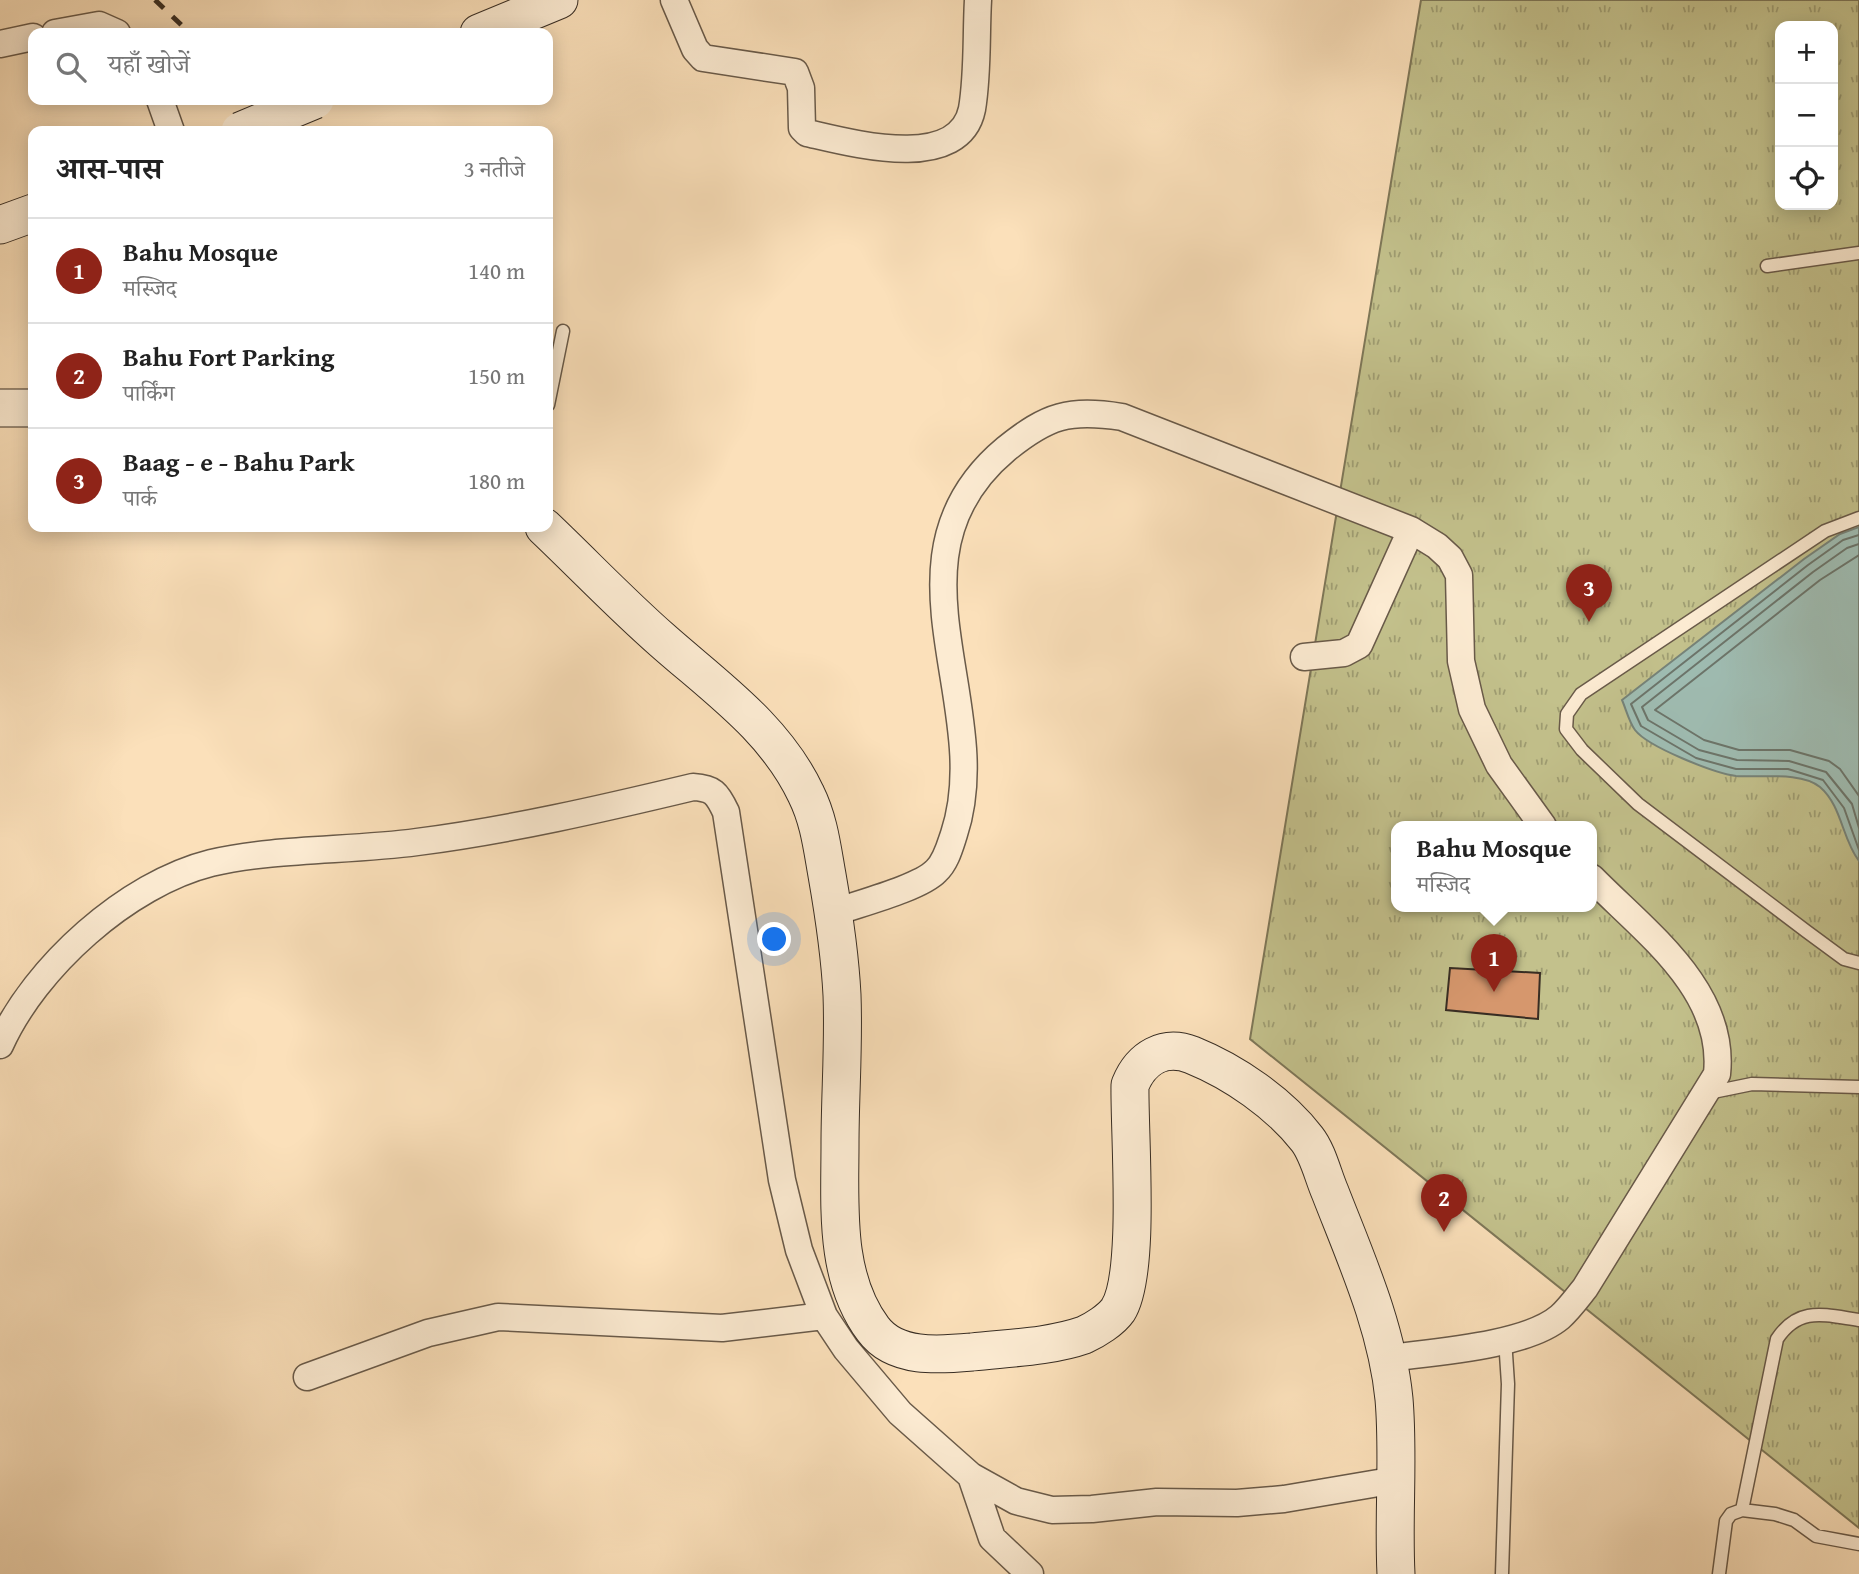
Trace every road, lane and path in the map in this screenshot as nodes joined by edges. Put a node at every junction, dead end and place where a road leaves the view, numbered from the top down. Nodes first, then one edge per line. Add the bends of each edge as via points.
1 (559, 0) edge
2 (674, 0) edge
3 (978, 0) edge
4 (82, 28) edge
5 (106, 28) edge
6 (491, 28) edge
7 (28, 38) edge
8 (0, 44) edge
9 (162, 105) edge
10 (302, 105) edge
11 (169, 126) edge
12 (252, 126) edge
13 (28, 215) edge
14 (0, 225) edge
15 (1859, 253) edge
16 (1767, 266) dead end
17 (563, 331) dead end
18 (553, 380) edge
19 (0, 408) edge
20 (28, 408) edge
21 (1859, 518) edge
22 (1412, 530) junction
23 (549, 532) edge
24 (1304, 657) dead end
25 (1539, 821) edge
26 (1597, 883) edge
27 (833, 913) junction
28 (1859, 963) edge
29 (0, 1045) edge
30 (1859, 1087) edge
31 (1704, 1094) junction
32 (824, 1316) junction
33 (1859, 1320) edge
34 (1506, 1339) junction
35 (1388, 1358) junction
36 (307, 1377) dead end
37 (971, 1476) junction
38 (1396, 1480) junction
39 (1742, 1510) junction
40 (1859, 1544) edge
41 (1030, 1574) edge
42 (1396, 1574) edge
43 (1502, 1574) edge
44 (1719, 1574) edge

1 - 6 main road
2 - 3 street via 702,58 795,72 802,88 802,128 807,133 930,149 960,133 971,111
4 - 5 street
7 - 8 street
9 - 11 street
10 - 12 main road, bridge
13 - 14 main road
15 - 16 lane
17 - 18 lane
19 - 20 main road
21 - 28 lane via 1825,531 1581,694 1567,714 1566,729 1638,804 1844,959
22 - 24 street via 1359,645 1344,653
22 - 25 street via 1450,558 1459,575 1461,661 1472,709 1499,765
22 - 27 street via 1122,417 1062,414 1033,427 999,455 967,491 946,551 946,636 966,789 948,853 936,872 919,881
23 - 27 main road via 779,748 819,823
26 - 31 street via 1665,949 1709,1013 1719,1055 1717,1074
27 - 35 main road via 842,999 842,1239 854,1294 875,1333 907,1352 951,1354 1083,1335 1117,1311 1125,1293 1132,1227 1130,1085 1148,1058 1164,1051 1185,1052 1244,1084 1292,1121 1309,1142 1372,1304
29 - 32 street via 24,1000 86,935 121,906 179,874 212,863 416,842 524,825 692,787 710,788 726,812 782,1181 799,1250
30 - 31 lane via 1752,1084
31 - 34 street via 1585,1288 1560,1317 1533,1333
32 - 36 street via 722,1328 498,1317 428,1333
32 - 37 street via 900,1413
33 - 39 lane via 1797,1317 1777,1339
34 - 35 street
34 - 43 lane
35 - 38 main road
37 - 38 street via 1016,1501 1052,1510 1284,1499
37 - 41 street via 992,1538
38 - 42 main road
39 - 40 lane via 1775,1514 1794,1520 1816,1536
39 - 44 lane via 1726,1521

